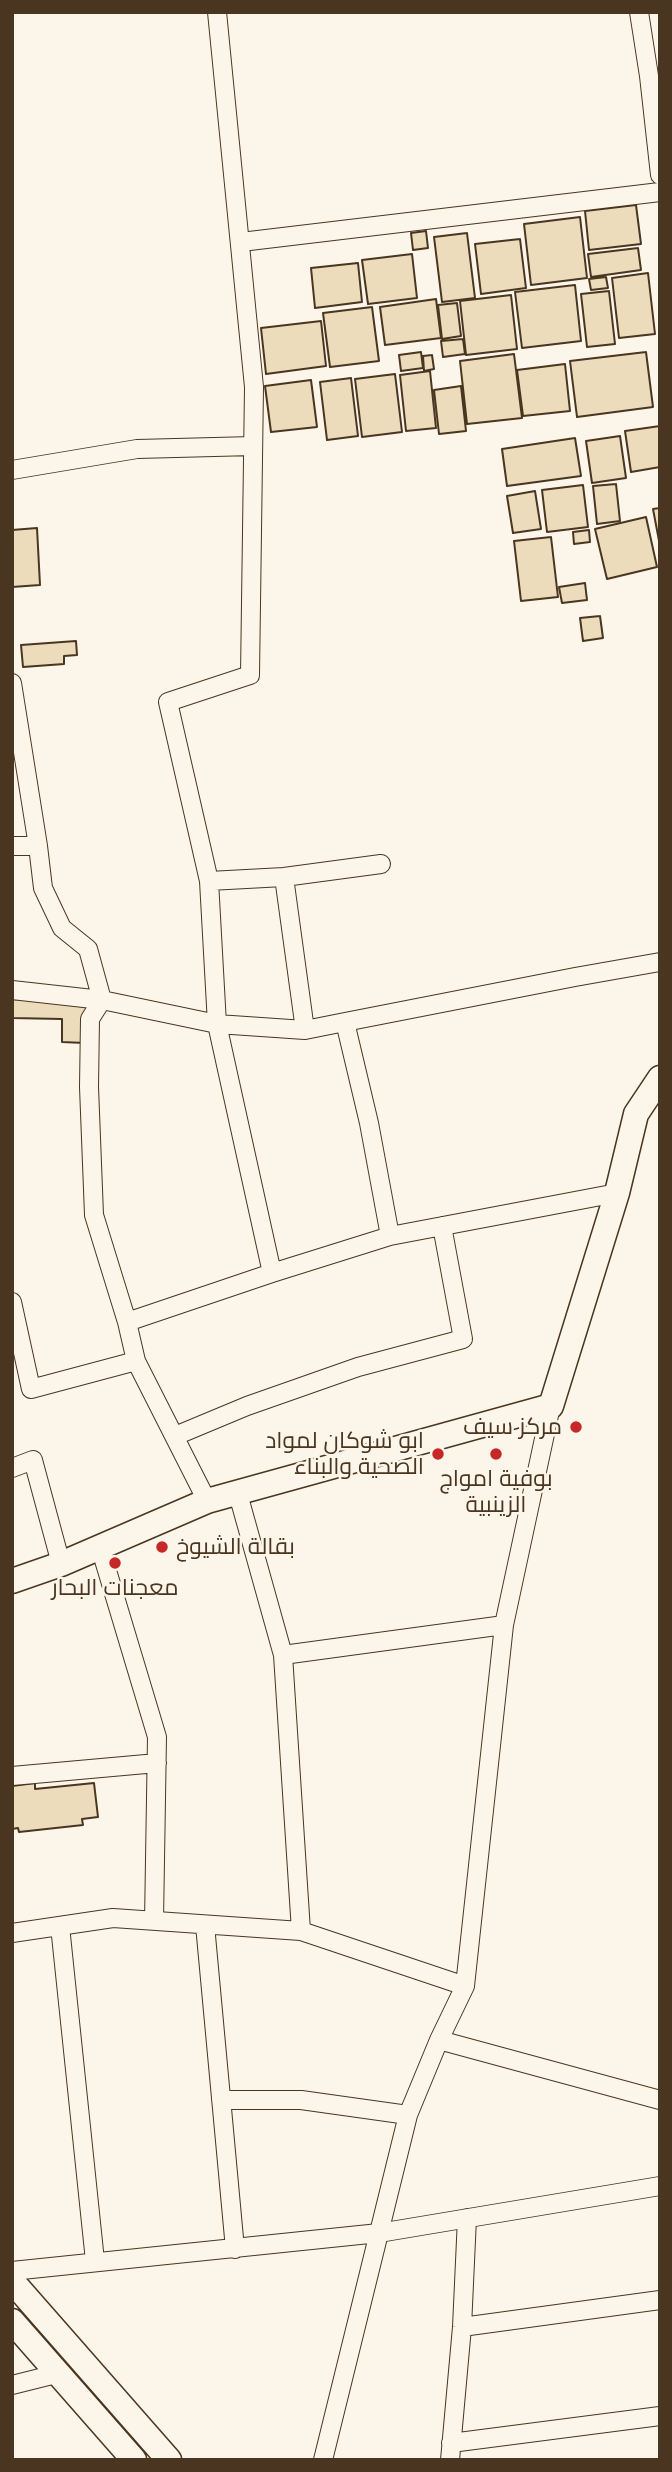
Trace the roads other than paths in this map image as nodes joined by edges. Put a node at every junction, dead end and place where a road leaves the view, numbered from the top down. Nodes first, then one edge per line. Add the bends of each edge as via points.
1 (217, 12) edge
2 (639, 12) edge
3 (654, 75) edge
4 (660, 175) edge
5 (660, 192) edge
6 (241, 242) junction
7 (253, 446) junction
8 (12, 470) edge
9 (12, 683) edge
10 (12, 846) edge
11 (38, 846) junction
12 (381, 864) dead end
13 (284, 877) junction
14 (209, 881) junction
15 (660, 962) edge
16 (12, 990) edge
17 (102, 1000) junction
18 (345, 1022) junction
19 (217, 1024) junction
20 (305, 1030) junction
21 (660, 1078) edge
22 (617, 1193) junction
23 (442, 1226) junction
24 (390, 1236) junction
25 (272, 1273) junction
26 (12, 1302) edge
27 (127, 1322) junction
28 (136, 1361) junction
29 (551, 1406) junction
30 (174, 1436) junction
31 (12, 1468) edge
32 (238, 1494) junction
33 (207, 1501) junction
34 (100, 1547) junction
35 (61, 1564) junction
36 (12, 1581) edge
37 (504, 1625) junction
38 (284, 1655) junction
39 (157, 1763) junction
40 (12, 1776) edge
41 (154, 1921) junction
42 (205, 1925) junction
43 (60, 1926) junction
44 (301, 1931) junction
45 (12, 1933) edge
46 (465, 1986) junction
47 (439, 2040) junction
48 (221, 2100) junction
49 (660, 2100) edge
50 (408, 2115) junction
51 (660, 2186) edge
52 (467, 2218) junction
53 (379, 2233) junction
54 (235, 2249) junction
55 (95, 2261) junction
56 (12, 2271) edge
57 (12, 2281) edge
58 (660, 2300) edge
59 (12, 2321) edge
60 (462, 2327) junction
61 (60, 2373) junction
62 (12, 2385) edge
63 (660, 2416) edge
64 (451, 2451) edge
65 (134, 2460) edge
66 (169, 2460) edge
67 (323, 2460) edge

1 - 6 street
2 - 3 street
3 - 4 street
5 - 6 street
6 - 7 street via 254,387
7 - 8 street via 137,449
7 - 14 street via 250,675 168,702
9 - 11 street
10 - 11 street
11 - 17 street via 43,888 62,929 88,949
12 - 13 street
13 - 14 street
13 - 20 street
14 - 19 street
15 - 18 street
16 - 17 street
17 - 19 street
17 - 27 street via 90,1019 94,1214
18 - 20 street
18 - 24 street
19 - 20 street
19 - 25 street
21 - 22 street via 636,1114
22 - 23 street
22 - 29 street
23 - 24 street
23 - 30 street via 463,1339 358,1367
24 - 25 street
25 - 27 street
26 - 28 street via 31,1388
27 - 28 street
28 - 30 street
29 - 32 street
29 - 37 street
30 - 33 street
31 - 35 street via 33,1461
32 - 33 street
32 - 38 street
33 - 34 street
34 - 35 street
34 - 39 street via 157,1737
35 - 36 street
37 - 38 street
37 - 46 street
38 - 44 street
39 - 40 street
39 - 41 street
41 - 42 street
41 - 43 street via 113,1918
42 - 44 street
42 - 48 street
43 - 45 street
43 - 55 street
44 - 46 street
46 - 47 street
47 - 49 street
47 - 50 street
48 - 50 street via 301,2100
48 - 54 street
50 - 53 street
51 - 52 street
52 - 53 street
52 - 60 street
53 - 54 street
53 - 67 street
54 - 55 street
55 - 56 street
57 - 66 street
58 - 60 street
59 - 61 street
60 - 64 street
61 - 62 street
61 - 65 street
63 - 64 street

